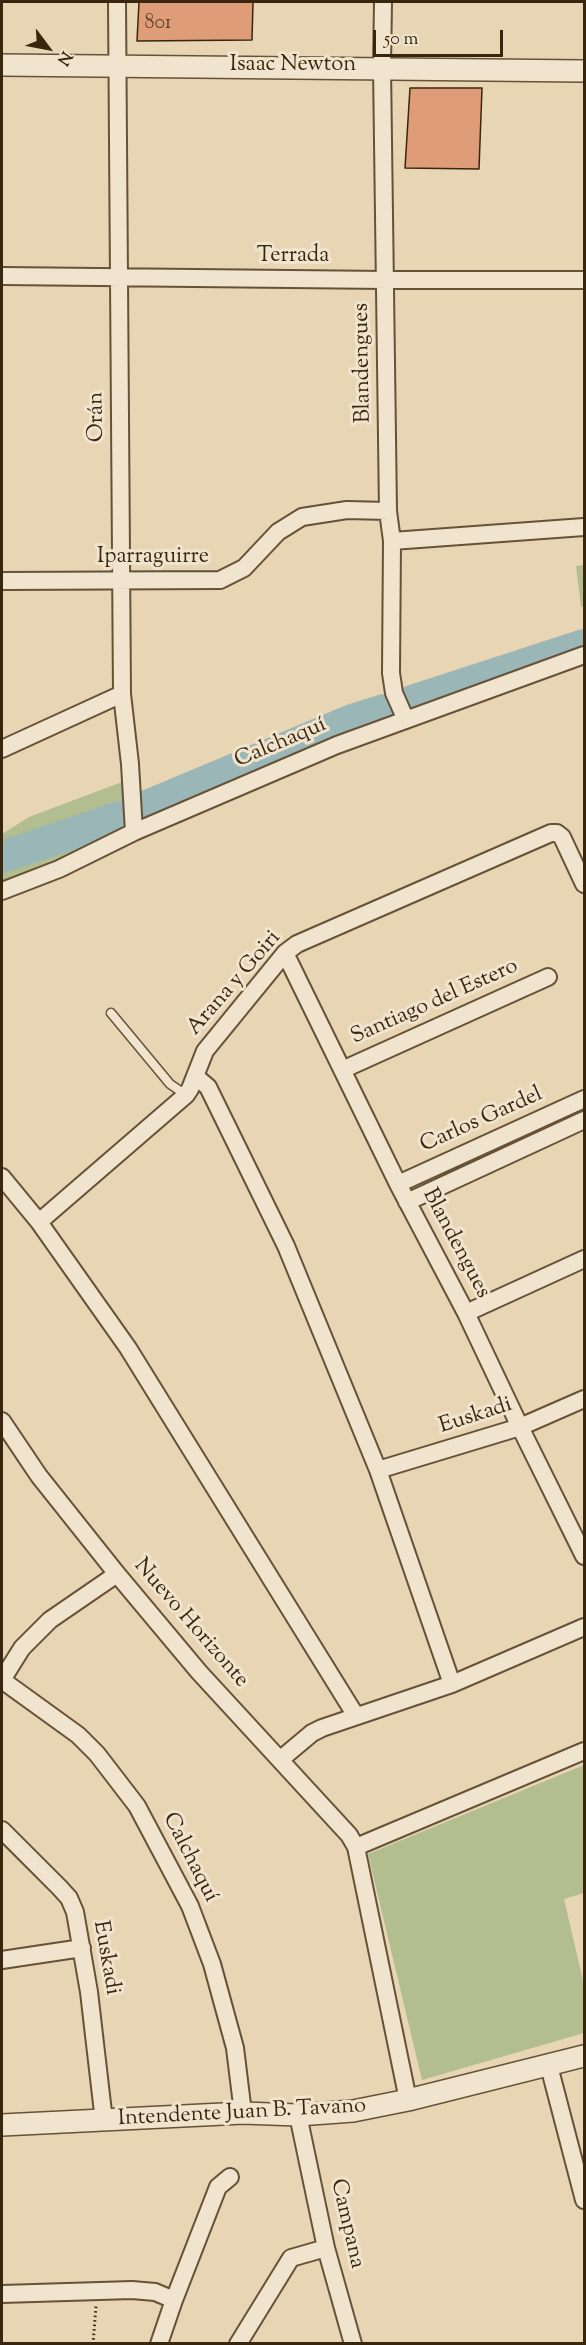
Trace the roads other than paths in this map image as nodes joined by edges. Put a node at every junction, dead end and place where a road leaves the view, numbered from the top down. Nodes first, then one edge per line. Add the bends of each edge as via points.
1 (117, 2) edge
2 (383, 2) edge
3 (2, 65) edge
4 (117, 65) junction
5 (382, 67) junction
6 (585, 70) edge
7 (2, 276) edge
8 (119, 279) junction
9 (386, 280) junction
10 (585, 280) edge
11 (388, 511) junction
12 (585, 527) edge
13 (392, 541) junction
14 (2, 581) edge
15 (122, 581) junction
16 (585, 655) edge
17 (122, 694) junction
18 (406, 720) junction
19 (2, 749) edge
20 (134, 832) junction
21 (585, 884) edge
22 (2, 891) edge
23 (285, 953) junction
24 (548, 977) dead end
25 (111, 1013) dead end
26 (342, 1070) junction
27 (195, 1076) junction
28 (186, 1095) junction
29 (585, 1099) edge
30 (585, 1120) edge
31 (2, 1177) edge
32 (398, 1184) junction
33 (407, 1202) junction
34 (39, 1222) junction
35 (585, 1259) edge
36 (466, 1313) junction
37 (585, 1399) edge
38 (2, 1421) edge
39 (520, 1427) junction
40 (378, 1470) junction
41 (582, 1546) edge
42 (117, 1574) junction
43 (585, 1627) edge
44 (2, 1680) edge
45 (452, 1684) junction
46 (356, 1716) junction
47 (585, 1751) edge
48 (281, 1760) junction
49 (2, 1830) edge
50 (356, 1847) junction
51 (82, 1948) junction
52 (2, 1960) edge
53 (585, 2056) edge
54 (549, 2066) junction
55 (408, 2100) junction
56 (243, 2113) junction
57 (298, 2115) junction
58 (104, 2121) junction
59 (2, 2125) edge
60 (230, 2177) dead end
61 (585, 2200) edge
62 (327, 2248) junction
63 (2, 2294) edge
64 (174, 2300) junction
65 (159, 2343) edge
66 (238, 2343) edge
67 (353, 2343) edge

1 - 4 street, Orán
2 - 5 street, Blandengues
3 - 4 street, Isaac Newton
4 - 5 street, Isaac Newton
4 - 8 street, Orán
5 - 6 street, Isaac Newton
5 - 9 street, Blandengues
7 - 8 street, Terrada
8 - 9 street, Terrada
8 - 15 street, Orán
9 - 10 street, Terrada
9 - 11 street, Blandengues
11 - 13 street, Blandengues
11 - 15 street, Iparraguirre via 347,510 303,517 278,532 243,568 220,580
12 - 13 street
13 - 18 street, Blandengues via 392,673 394,693
14 - 15 street, Iparraguirre
15 - 17 street, Orán
16 - 18 street, Calchaquí
17 - 19 street
17 - 20 street, Orán
18 - 20 street, Calchaquí via 327,749
20 - 22 street, Calchaquí via 59,869
21 - 23 street, Arana y Goiri via 562,837 551,833 297,944
23 - 26 street, Blandengues
23 - 27 street, Arana y Goiri via 205,1051
24 - 26 street, Santiago del Estero
25 - 28 lane via 170,1084
26 - 32 street, Blandengues
27 - 28 street, Arana y Goiri
27 - 40 street via 208,1087 286,1246
28 - 34 street, Arana y Goiri
29 - 32 street, Carlos Gardel
30 - 33 street, Carlos Gardel
31 - 34 street
32 - 33 street, Blandengues
33 - 36 street, Blandengues
34 - 46 street via 128,1347
35 - 36 street
36 - 39 street, Blandengues
37 - 39 street, Euskadi
38 - 42 street, Nuevo Horizonte via 39,1476
39 - 40 street, Euskadi
39 - 41 street, Blandengues
40 - 45 street
42 - 44 street via 50,1620 22,1648
42 - 48 street, Nuevo Horizonte via 199,1672
43 - 45 street
44 - 56 street, Calchaquí via 78,1735 137,1806 190,1906 212,1964 235,2048
45 - 46 street
46 - 48 street via 312,1732
47 - 50 street
48 - 50 street, Nuevo Horizonte
49 - 51 street, Euskadi via 69,1898
50 - 55 street
51 - 52 street
51 - 58 street, Euskadi
53 - 54 street, Intendente Juan B. Tavano
54 - 55 street, Intendente Juan B. Tavano
54 - 61 street
55 - 57 street, Intendente Juan B. Tavano via 353,2111
56 - 57 street, Intendente Juan B. Tavano
56 - 58 street, Intendente Juan B. Tavano
57 - 62 street, Campana
58 - 59 street, Intendente Juan B. Tavano
60 - 64 street via 218,2187
62 - 66 street via 291,2258
62 - 67 street, Campana
63 - 64 street via 155,2292
64 - 65 street

